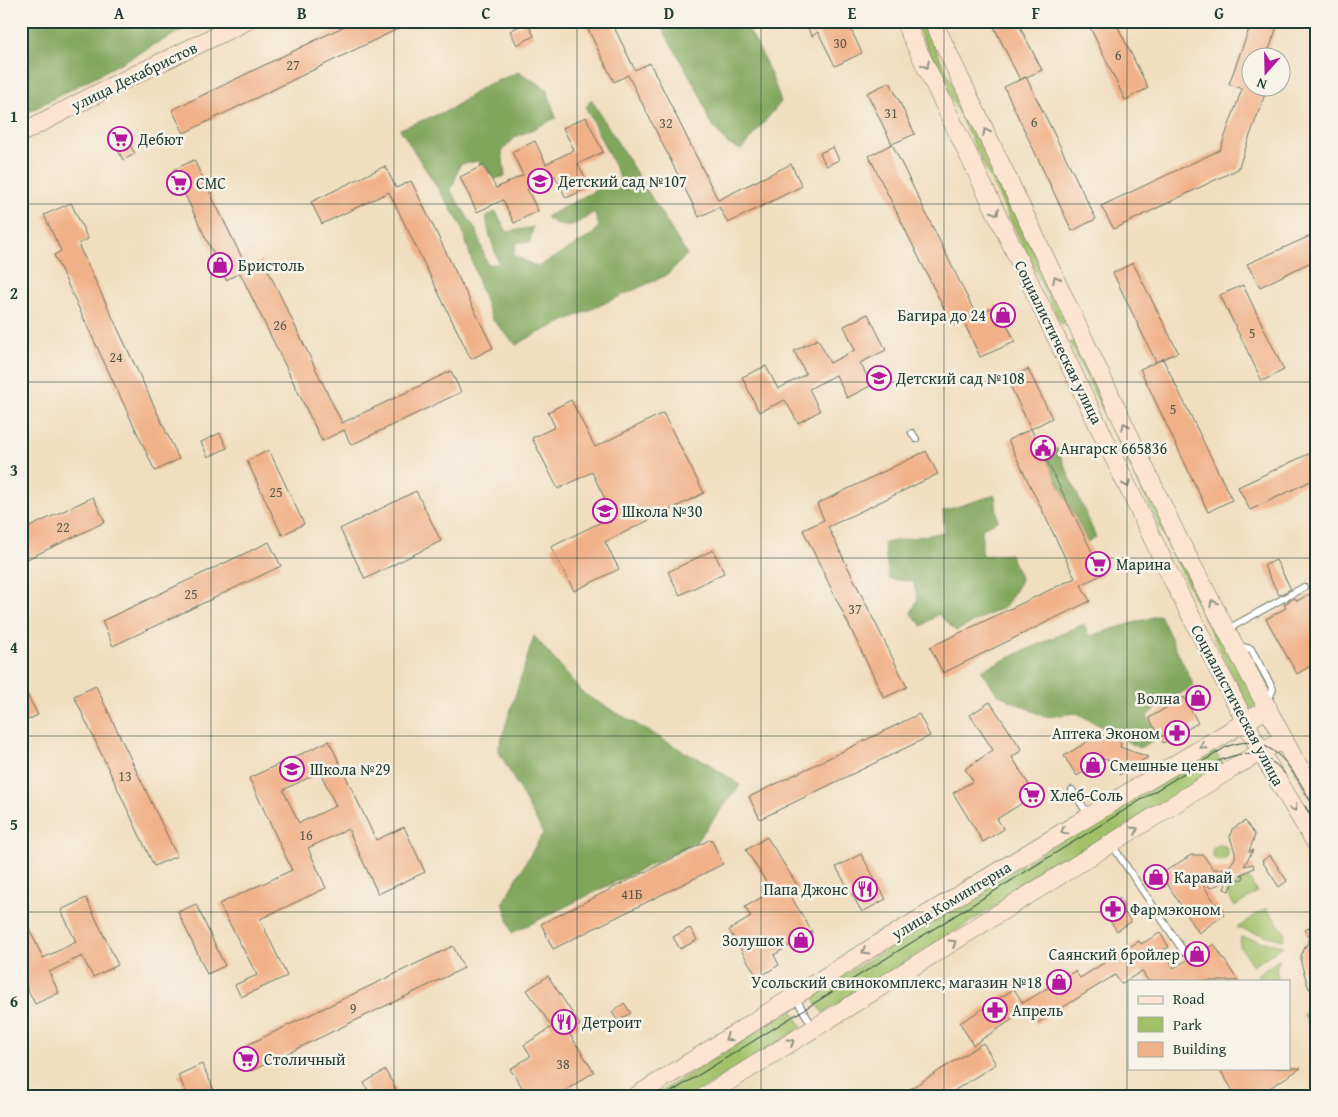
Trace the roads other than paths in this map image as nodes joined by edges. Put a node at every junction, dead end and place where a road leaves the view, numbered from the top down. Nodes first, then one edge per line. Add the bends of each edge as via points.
1 (247, 21) edge
2 (904, 21) edge
3 (933, 21) edge
4 (21, 133) edge
5 (1304, 587) dead end
6 (1231, 638) junction
7 (1267, 707) junction
8 (1244, 721) junction
9 (1284, 739) junction
10 (1261, 752) junction
11 (1072, 790) dead end
12 (1317, 795) edge
13 (1088, 816) junction
14 (1112, 845) junction
15 (1317, 846) edge
16 (1184, 952) dead end
17 (794, 997) junction
18 (814, 1028) junction
19 (636, 1096) edge
20 (705, 1096) edge

1 - 4 street, улица Декабристов
2 -> 8 street, Социалистическая улица via 1174,583
6 -> 3 street, Социалистическая улица via 1179,540
5 - 6 lane
6 - 7 street, Социалистическая улица
7 - 8 street, улица Коминтерна
7 - 9 street, Социалистическая улица
8 - 10 street, Социалистическая улица
8 -> 13 street, улица Коминтерна
9 - 10 street
9 - 12 street, Социалистическая улица
14 -> 10 street
10 -> 15 street, Социалистическая улица
11 - 13 lane
13 -> 17 street, улица Коминтерна
14 - 16 lane
18 -> 14 street
17 - 18 lane
17 -> 19 street, улица Коминтерна
20 -> 18 street

